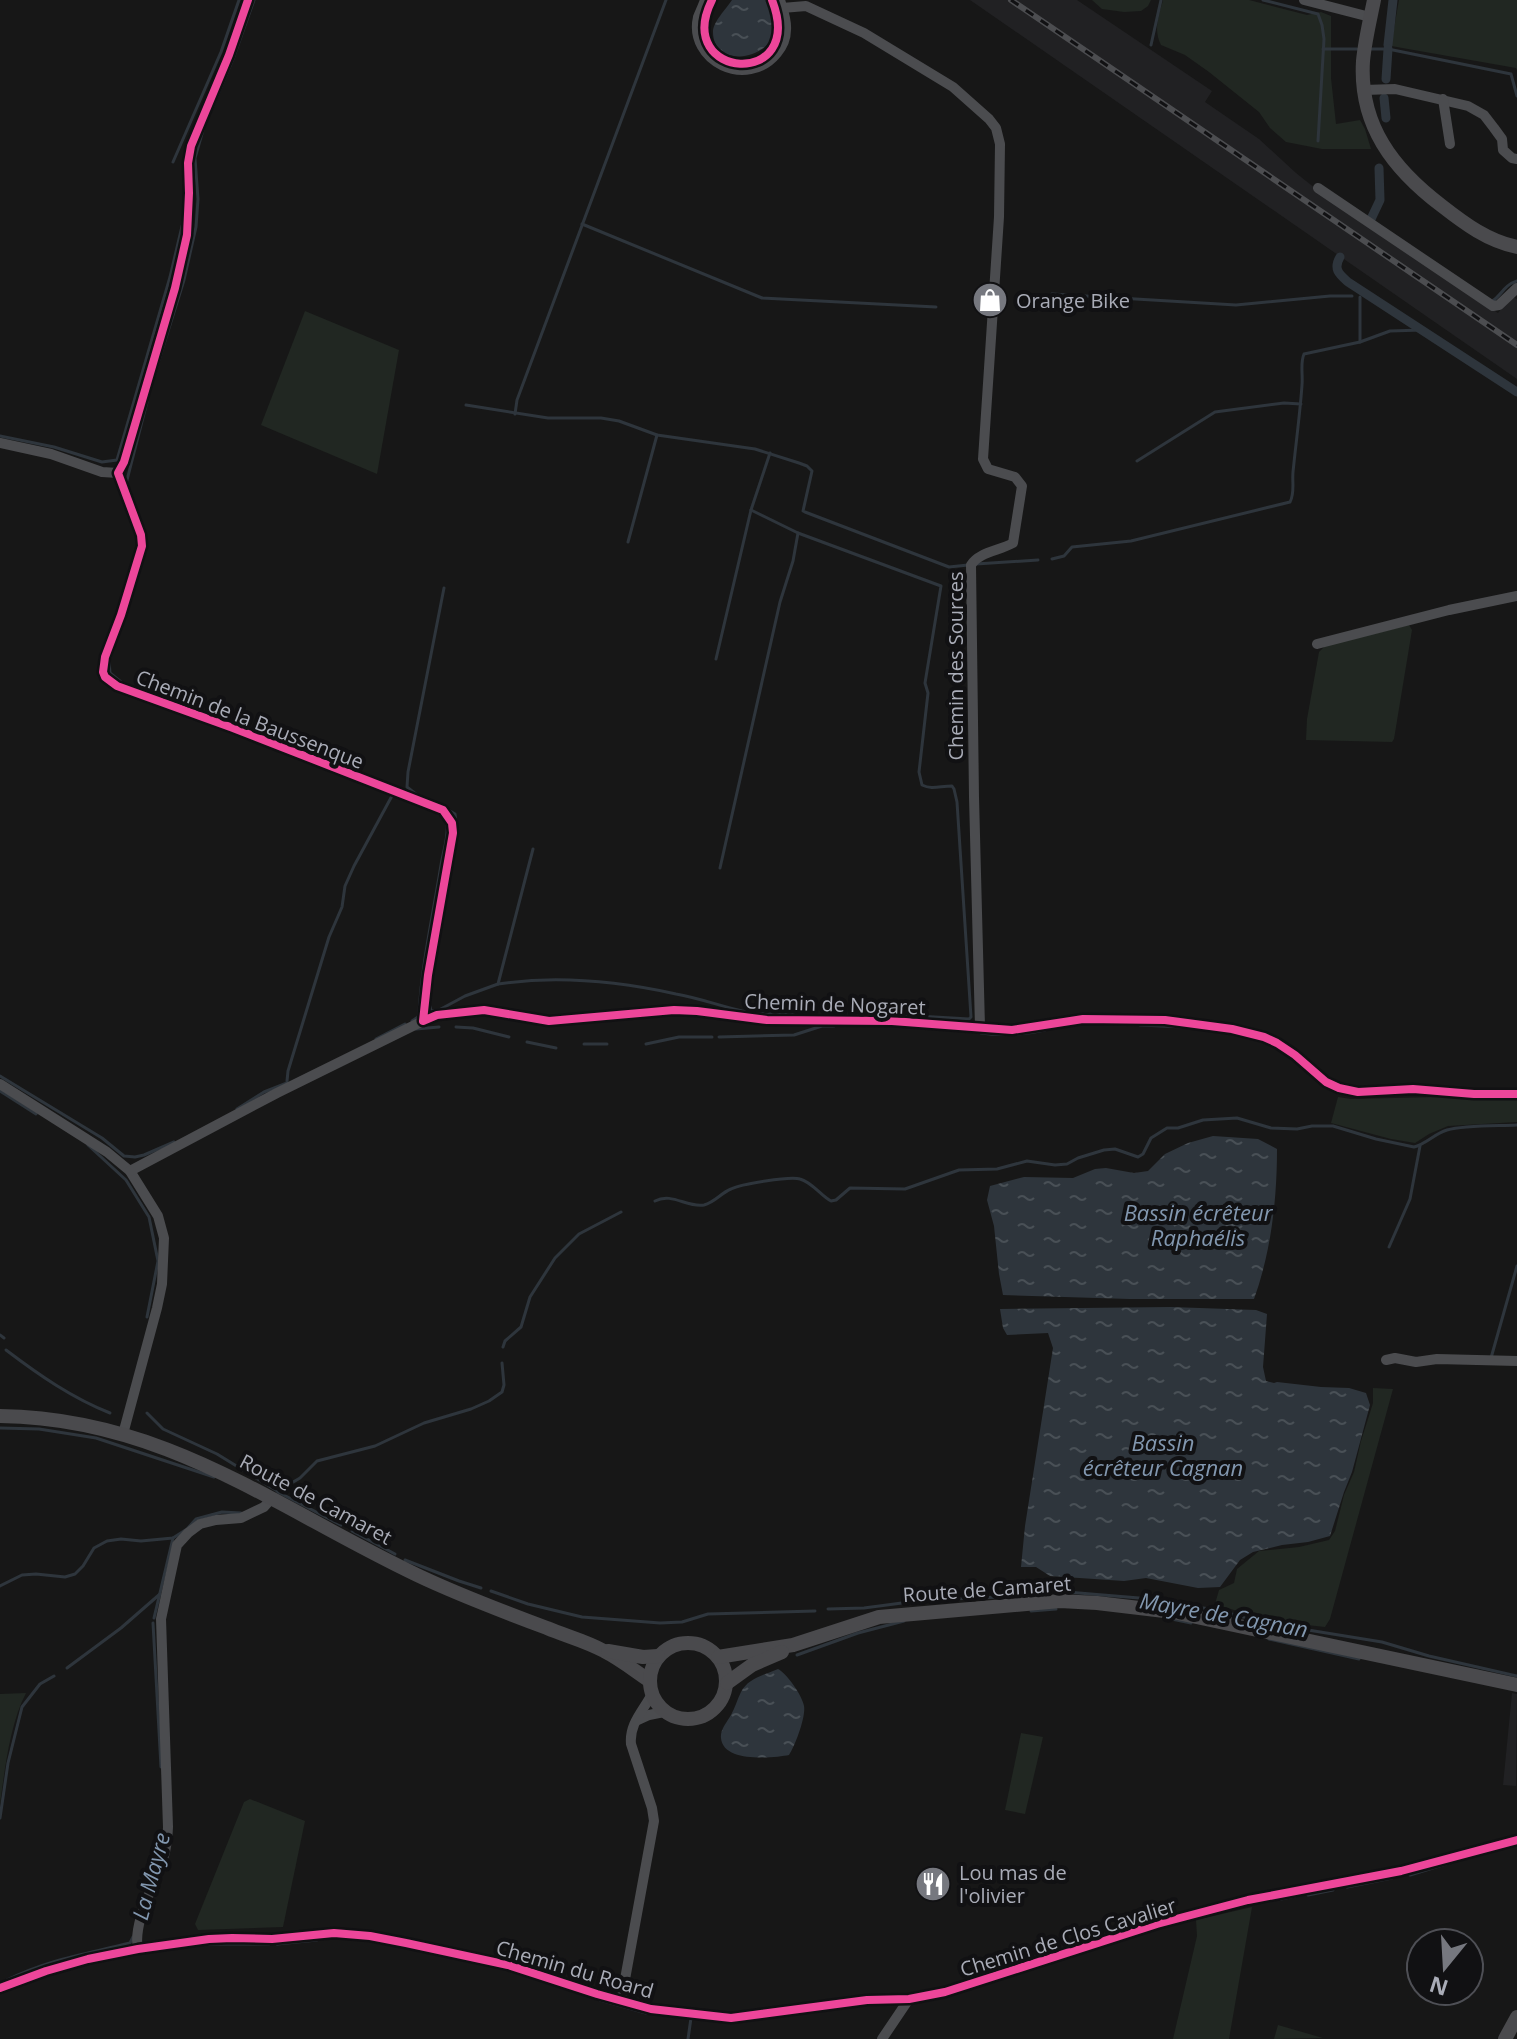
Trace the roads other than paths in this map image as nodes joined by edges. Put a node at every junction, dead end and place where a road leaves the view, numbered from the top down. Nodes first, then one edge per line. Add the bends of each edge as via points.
1 (248, 0) edge
2 (705, 0) edge
3 (1374, 0) edge
4 (1309, 1) edge
5 (781, 4) edge
6 (1370, 17) junction
7 (1364, 90) junction
8 (1443, 99) junction
9 (1450, 144) dead end
10 (1517, 159) edge
11 (1318, 188) dead end
12 (1517, 247) edge
13 (1517, 288) edge
14 (0, 443) edge
15 (118, 473) junction
16 (1517, 596) edge
17 (1317, 644) dead end
18 (423, 1021) junction
19 (980, 1027) junction
20 (0, 1084) edge
21 (1517, 1094) edge
22 (130, 1171) junction
23 (1386, 1360) dead end
24 (1517, 1361) edge
25 (0, 1416) edge
26 (123, 1434) junction
27 (262, 1493) junction
28 (793, 1645) junction
29 (604, 1651) junction
30 (658, 1656) junction
31 (718, 1657) junction
32 (727, 1683) junction
33 (1517, 1685) edge
34 (651, 1687) junction
35 (664, 1712) junction
36 (633, 1724) junction
37 (1517, 1840) edge
38 (138, 1949) junction
39 (0, 1988) edge
40 (909, 1999) junction
41 (621, 2001) junction
42 (1517, 2017) edge
43 (882, 2039) edge
44 (1505, 2039) edge

1 - 15 street via 191,146 187,235
2 - 5 street via 697,26 704,49 734,70 755,69 781,48 786,18
3 - 6 main road
4 - 6 street
5 - 19 street, Chemin des Sources via 806,6 864,33 953,87 998,134 999,217 983,459 988,469 1015,477 1022,486 1013,543 981,555 971,565
6 - 7 main road
7 - 8 street via 1395,89
7 - 12 main road via 1379,139 1401,171 1469,226
8 - 9 street
8 - 10 street via 1484,115 1502,139 1503,150
11 - 13 street via 1493,306
14 - 15 street
15 - 18 street, Chemin de la Baussenque via 142,546 105,657 105,677 443,810 452,823
16 - 17 street
18 - 19 street, Chemin de Nogaret via 469,1010 549,1021 674,1010 767,1020
18 - 22 street, Chemin de Nogaret
19 - 21 street, Chemin de Nogaret via 1012,1030 1083,1019 1177,1022 1232,1029 1277,1043 1339,1088
20 - 22 street
22 - 26 street via 158,1216 164,1252 157,1308
23 - 24 street
25 - 26 main road, Route de Camaret via 64,1420
26 - 27 main road, Route de Camaret via 186,1456
27 - 29 main road, Route de Camaret via 414,1574
27 - 38 street via 264,1507 241,1518 200,1524 177,1545 161,1619 167,1842 145,1902
28 - 31 main road, Route de Camaret
28 - 32 main road, Route de Camaret
28 - 33 main road, Route de Camaret via 879,1617 1060,1601 1097,1603 1215,1620
29 - 30 main road, Route de Camaret
29 - 34 main road, Route de Camaret
30 - 31 main road, Route de Camaret via 682,1643 699,1644
30 - 34 main road
31 - 32 main road
32 - 35 main road, Route de Camaret via 720,1701 706,1715 687,1720
34 - 35 main road, Route de Camaret
34 - 36 street
35 - 36 street
36 - 41 street via 631,1744 654,1821
37 - 40 street, Chemin de Clos Cavalier via 1401,1871 1233,1904
38 - 39 street, Chemin du Roard
38 - 41 street, Chemin du Roard via 232,1938 370,1936 508,1965
40 - 41 street, Chemin du Roard via 731,2018
40 - 43 street
42 - 44 main road

